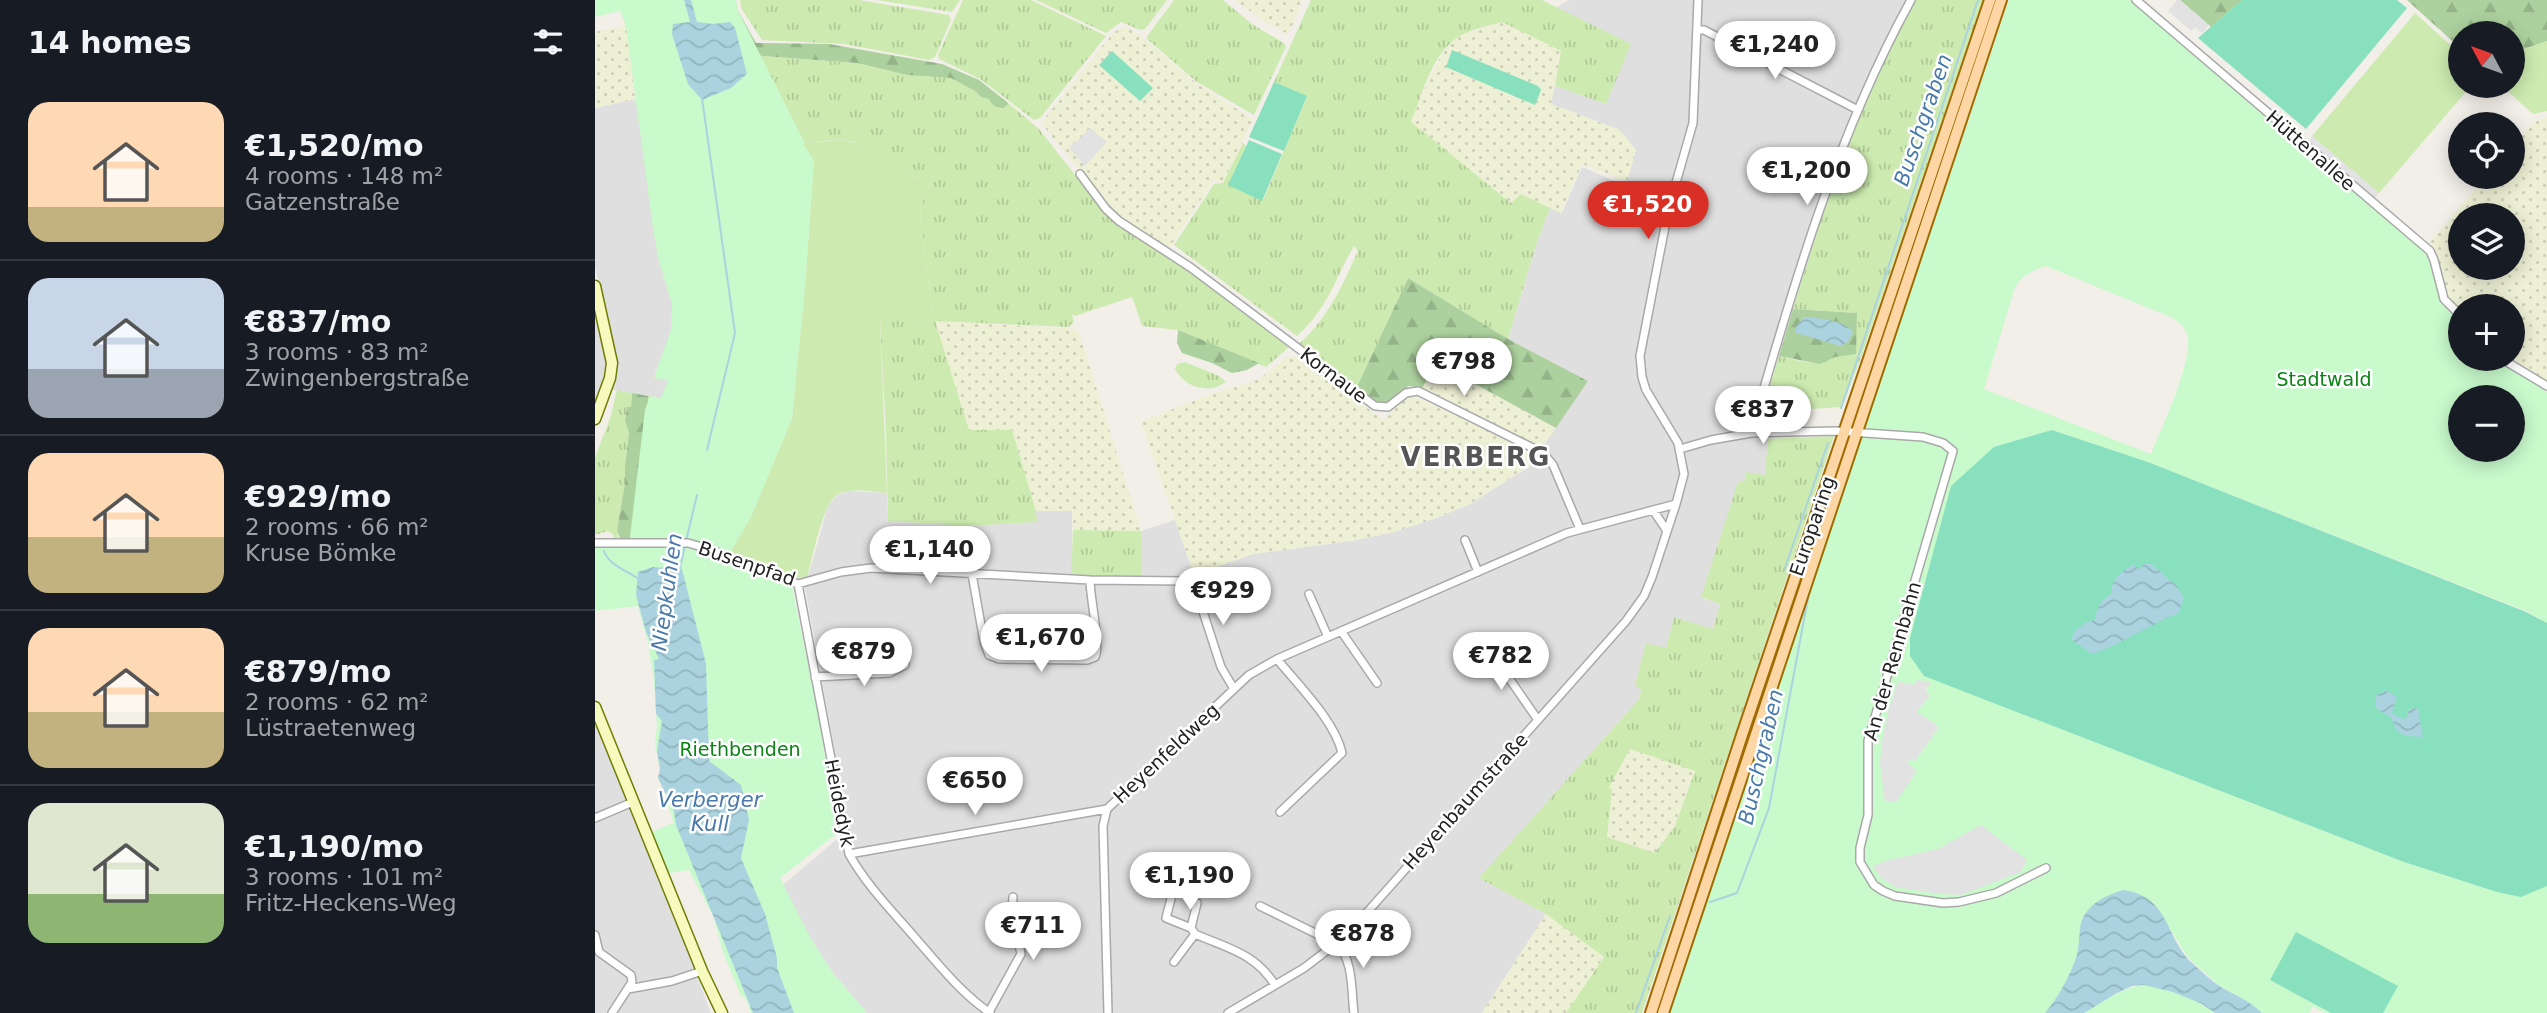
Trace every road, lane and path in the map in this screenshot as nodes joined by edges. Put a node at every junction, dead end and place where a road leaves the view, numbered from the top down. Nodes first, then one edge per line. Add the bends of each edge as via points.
1 (1697, 0) edge
2 (1911, 0) edge
3 (1990, 0) edge
4 (2001, 0) edge
5 (2136, 0) edge
6 (1697, 30) junction
7 (1858, 110) junction
8 (1080, 174) dead end
9 (595, 286) edge
10 (2448, 303) edge
11 (2522, 371) edge
12 (2547, 386) edge
13 (595, 419) edge
14 (1751, 433) junction
15 (1850, 433) junction
16 (1680, 449) junction
17 (1676, 504) junction
18 (1653, 510) junction
19 (1580, 528) junction
20 (1667, 531) junction
21 (1465, 540) dead end
22 (595, 543) edge
23 (1478, 572) junction
24 (972, 575) junction
25 (1090, 580) junction
26 (798, 584) junction
27 (1309, 594) dead end
28 (1341, 631) junction
29 (1328, 637) junction
30 (1492, 649) dead end
31 (1277, 659) junction
32 (905, 665) dead end
33 (815, 677) junction
34 (1377, 684) dead end
35 (1234, 689) junction
36 (595, 707) edge
37 (1538, 720) junction
38 (633, 803) junction
39 (1107, 809) junction
40 (1280, 812) dead end
41 (595, 818) edge
42 (849, 854) junction
43 (2046, 868) dead end
44 (1173, 891) dead end
45 (1013, 897) dead end
46 (1197, 903) dead end
47 (1260, 905) dead end
48 (1193, 931) junction
49 (595, 941) edge
50 (1336, 944) junction
51 (1174, 962) dead end
52 (702, 971) junction
53 (1275, 985) junction
54 (628, 989) junction
55 (612, 1013) edge
56 (722, 1013) edge
57 (990, 1013) edge
58 (1108, 1013) edge
59 (1228, 1013) edge
60 (1354, 1013) edge
61 (1651, 1013) edge
62 (1663, 1013) edge

1 - 6 street
2 - 7 street
3 - 15 main road, Europaring
4 - 15 main road, Europaring
5 - 10 street, Hüttenallee via 2430,251
6 - 7 street
6 - 16 street via 1693,123 1668,211 1640,356 1646,390
7 - 14 street via 1795,288
8 - 19 street, Kornaue via 1119,221 1190,267 1375,406 1388,407 1406,393 1417,391 1543,453 1553,465
9 - 13 main road via 612,368
11 - 12 street
14 - 15 street
14 - 16 street
15 - 43 street, An der Rennbahn via 1923,437 1953,451 1868,741 1868,815 1860,862 1874,886 1883,891 1943,903 1996,893
15 - 61 main road, Europaring via 1746,722
15 - 62 main road, Europaring
16 - 17 street, Heyenbaumstraße via 1683,474
17 - 18 street, Heyenfeldweg
17 - 20 street, Heyenbaumstraße
18 - 19 street, Heyenfeldweg
18 - 20 street
19 - 23 street, Heyenfeldweg
20 - 37 street, Heyenbaumstraße via 1639,604
21 - 23 street
22 - 26 street, Busenpfad via 686,542
23 - 28 street, Heyenfeldweg
24 - 25 street, Busenpfad
24 - 25 street via 984,642 989,655 999,659 1095,657 1098,646
24 - 26 street, Busenpfad via 864,568
25 - 35 street, Busenpfad via 1190,583 1221,667
26 - 33 street, Heidedyk
27 - 29 street
28 - 29 street, Heyenfeldweg
28 - 34 street
29 - 31 street, Heyenfeldweg
30 - 37 street, Heyenbaumstraße
31 - 35 street, Heyenfeldweg
31 - 40 street via 1330,726 1342,753
32 - 33 street via 890,673
33 - 42 street, Heidedyk
35 - 39 street, Heyenfeldweg
36 - 38 main road
37 - 50 street, Heyenbaumstraße
38 - 41 street
38 - 52 main road
39 - 42 street
39 - 58 street, Heyenfeldweg via 1103,826
42 - 57 street, Heidedyk via 871,887 956,985
44 - 48 street via 1166,918
45 - 57 street via 1021,954
46 - 48 street
47 - 50 street
48 - 51 street
48 - 53 street via 1249,956
49 - 54 street via 599,952 631,975
50 - 53 street, Heyenbaumstraße
50 - 60 street via 1348,961
52 - 54 street
52 - 56 main road
53 - 59 street, Heyenbaumstraße
54 - 55 street

